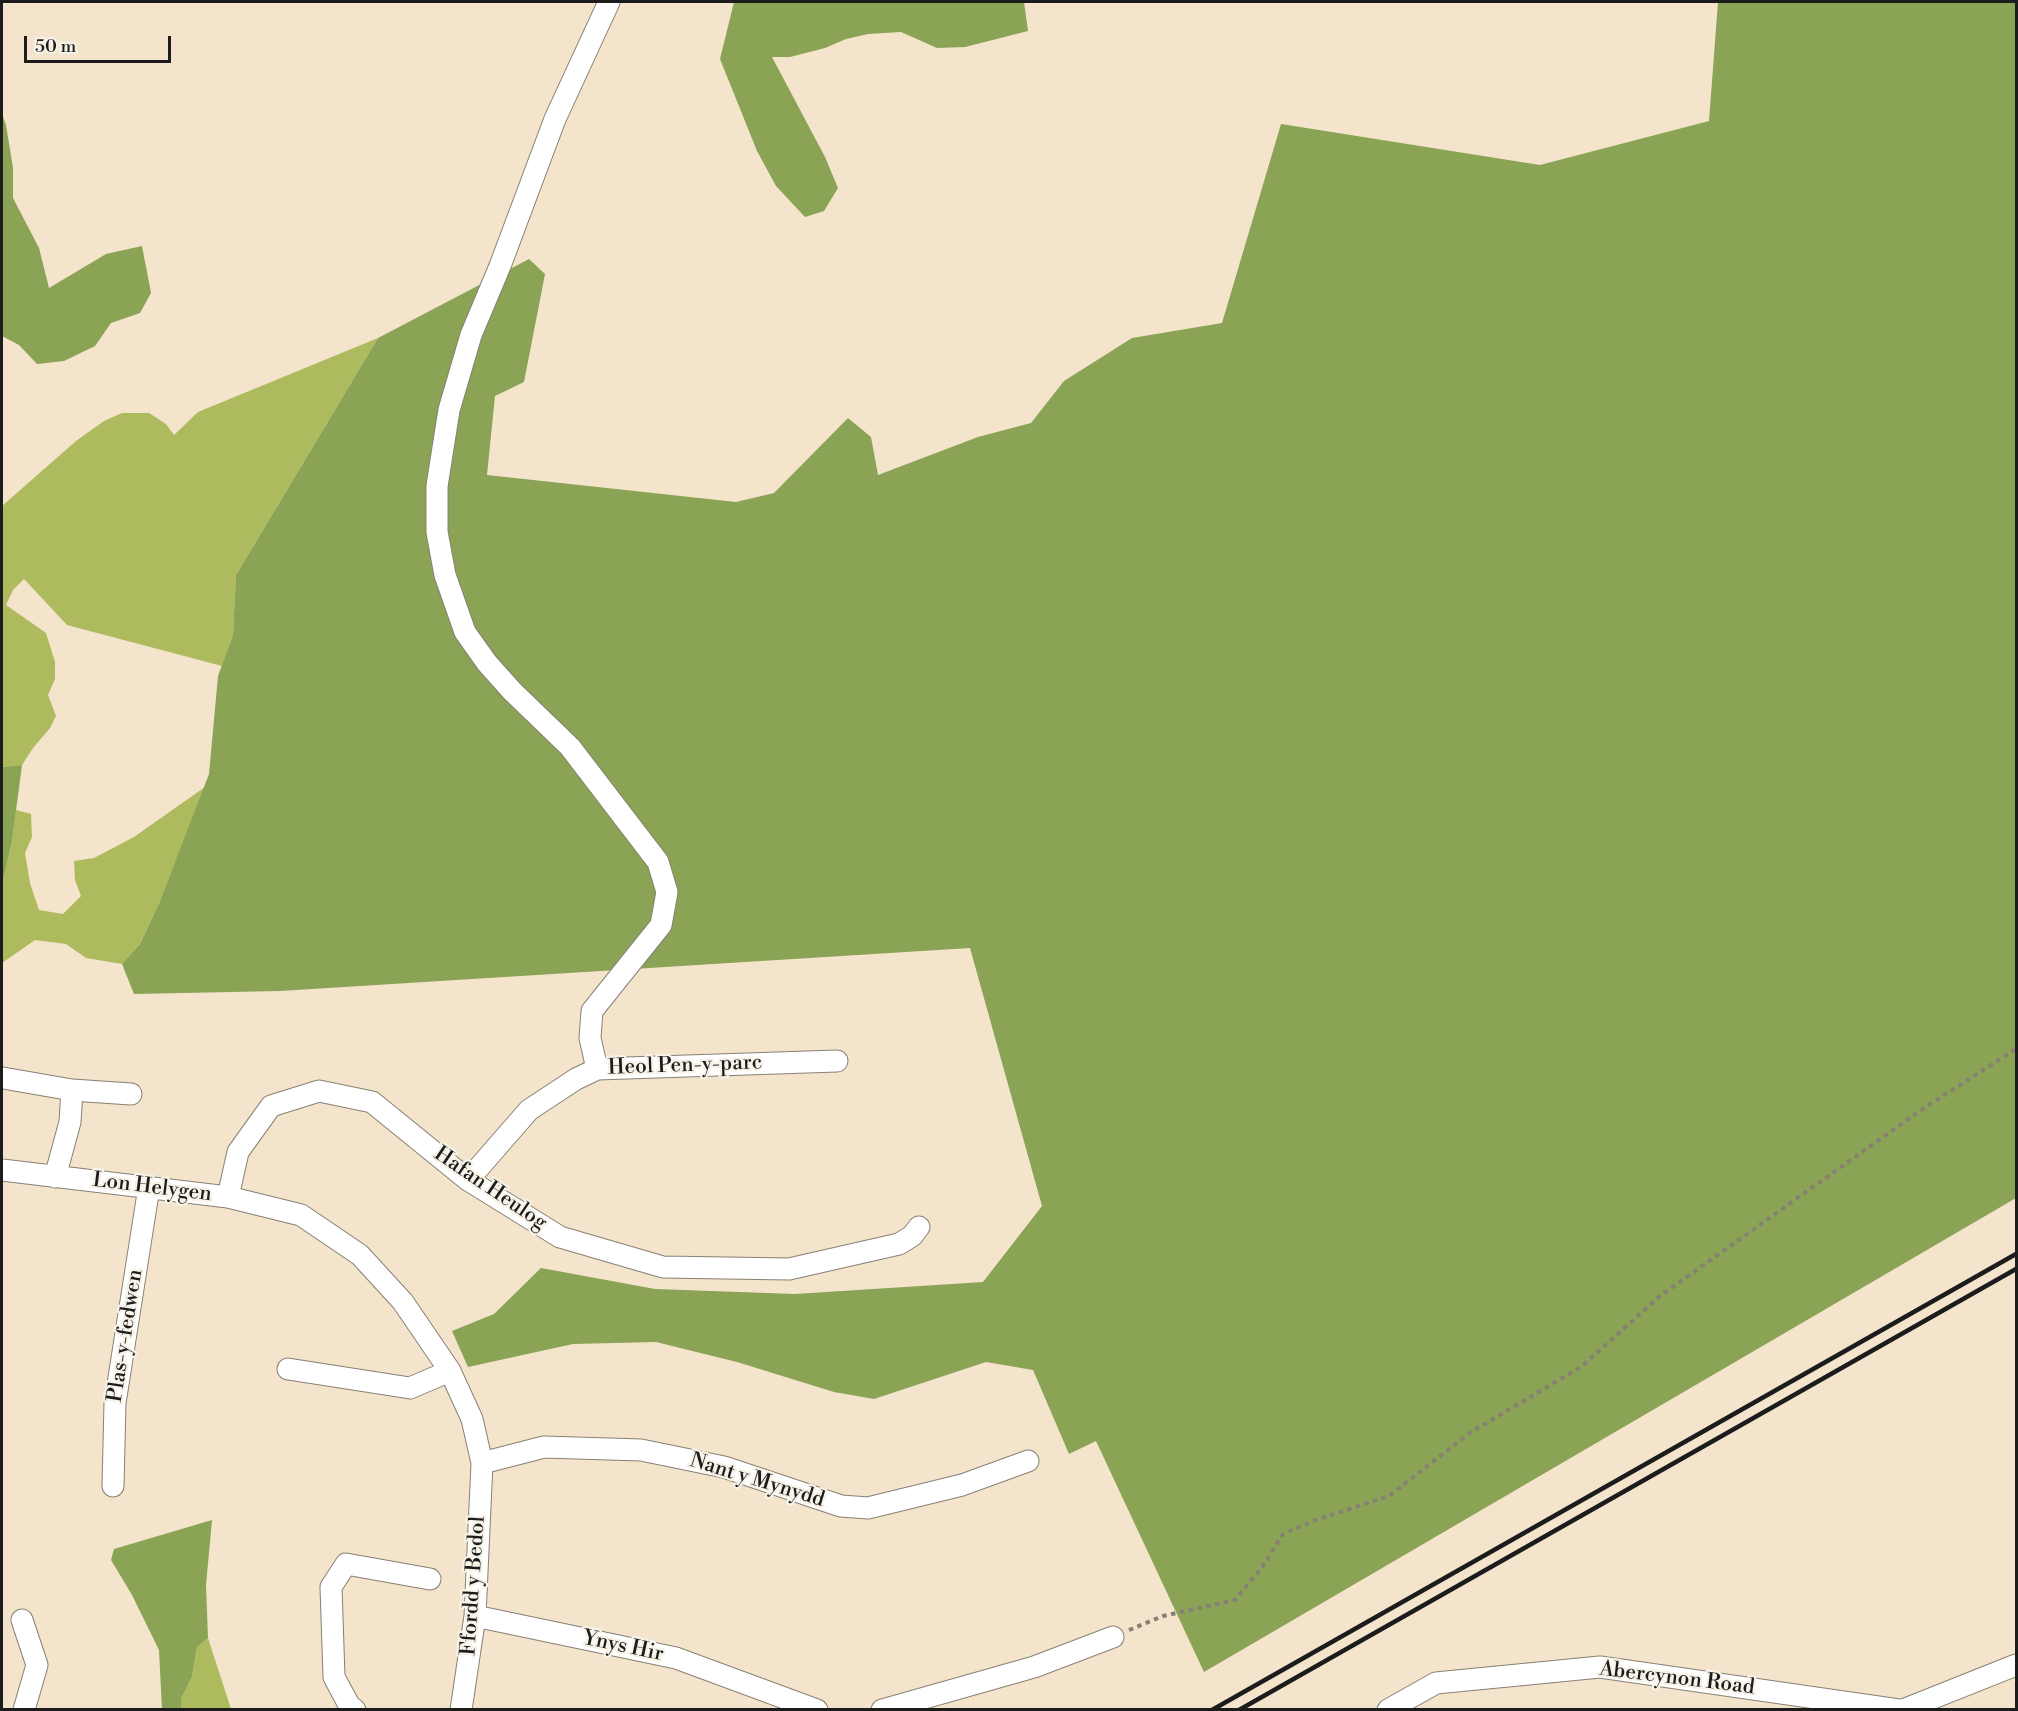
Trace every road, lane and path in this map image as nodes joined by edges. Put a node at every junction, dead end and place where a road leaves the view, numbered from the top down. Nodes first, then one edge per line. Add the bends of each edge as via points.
1 (609, 2) edge
2 (2016, 1049) edge
3 (837, 1062) dead end
4 (597, 1069) junction
5 (3, 1078) edge
6 (72, 1090) junction
7 (131, 1094) dead end
8 (2, 1170) edge
9 (55, 1177) junction
10 (468, 1180) junction
11 (149, 1187) junction
12 (228, 1197) junction
13 (301, 1215) joint
14 (919, 1227) dead end
15 (288, 1369) dead end
16 (450, 1371) junction
17 (1028, 1461) dead end
18 (482, 1463) junction
19 (113, 1486) dead end
20 (430, 1579) dead end
21 (475, 1616) junction
22 (22, 1620) dead end
23 (1113, 1637) joint
24 (2016, 1665) edge
25 (764, 1700) edge
26 (24, 1710) edge
27 (356, 1710) edge
28 (461, 1710) edge
29 (817, 1710) edge
30 (882, 1710) edge
31 (1388, 1710) edge
32 (1901, 1710) edge

1 - 4 street via 555,119 471,335 449,410 437,486 437,532 445,575 465,633 487,663 577,756 658,862 667,892 661,925 592,1011 590,1038
2 - 23 path via 1921,1110 1660,1296 1581,1367 1471,1432 1389,1496 1283,1534 1235,1600 1163,1616
3 - 4 street, Heol Pen-y-parc
4 - 10 street, Heol Pen-y-parc via 530,1110
5 - 6 street
6 - 7 street
6 - 9 street via 70,1122
8 - 9 street, Lon Helygen
9 - 11 street, Lon Helygen
10 - 12 street, Hafan Heulog via 372,1102 319,1090 271,1106 238,1152
10 - 14 street, Hafan Heulog via 560,1237 663,1267 789,1269 899,1244
11 - 12 street, Lon Helygen
11 - 19 street, Plas-y-fedwen via 115,1403
12 - 13 street, Lon Helygen
13 - 16 street, Ffordd y Bedol via 360,1255 403,1302
15 - 16 street via 410,1388
16 - 18 street, Ffordd y Bedol via 472,1419
17 - 18 street, Nant y Mynydd via 962,1485 868,1508 841,1506 724,1467 641,1450 544,1447
18 - 21 street, Ffordd y Bedol
20 - 27 street via 346,1564 332,1587 334,1677 349,1705
21 - 25 street, Ynys Hir via 676,1658
21 - 28 street, Ffordd y Bedol
22 - 26 street via 37,1665
23 - 30 street via 1034,1667
24 - 32 street, Abercynon Road
25 - 29 street, Ynys Hir
31 - 32 street, Abercynon Road via 1436,1683 1600,1667

